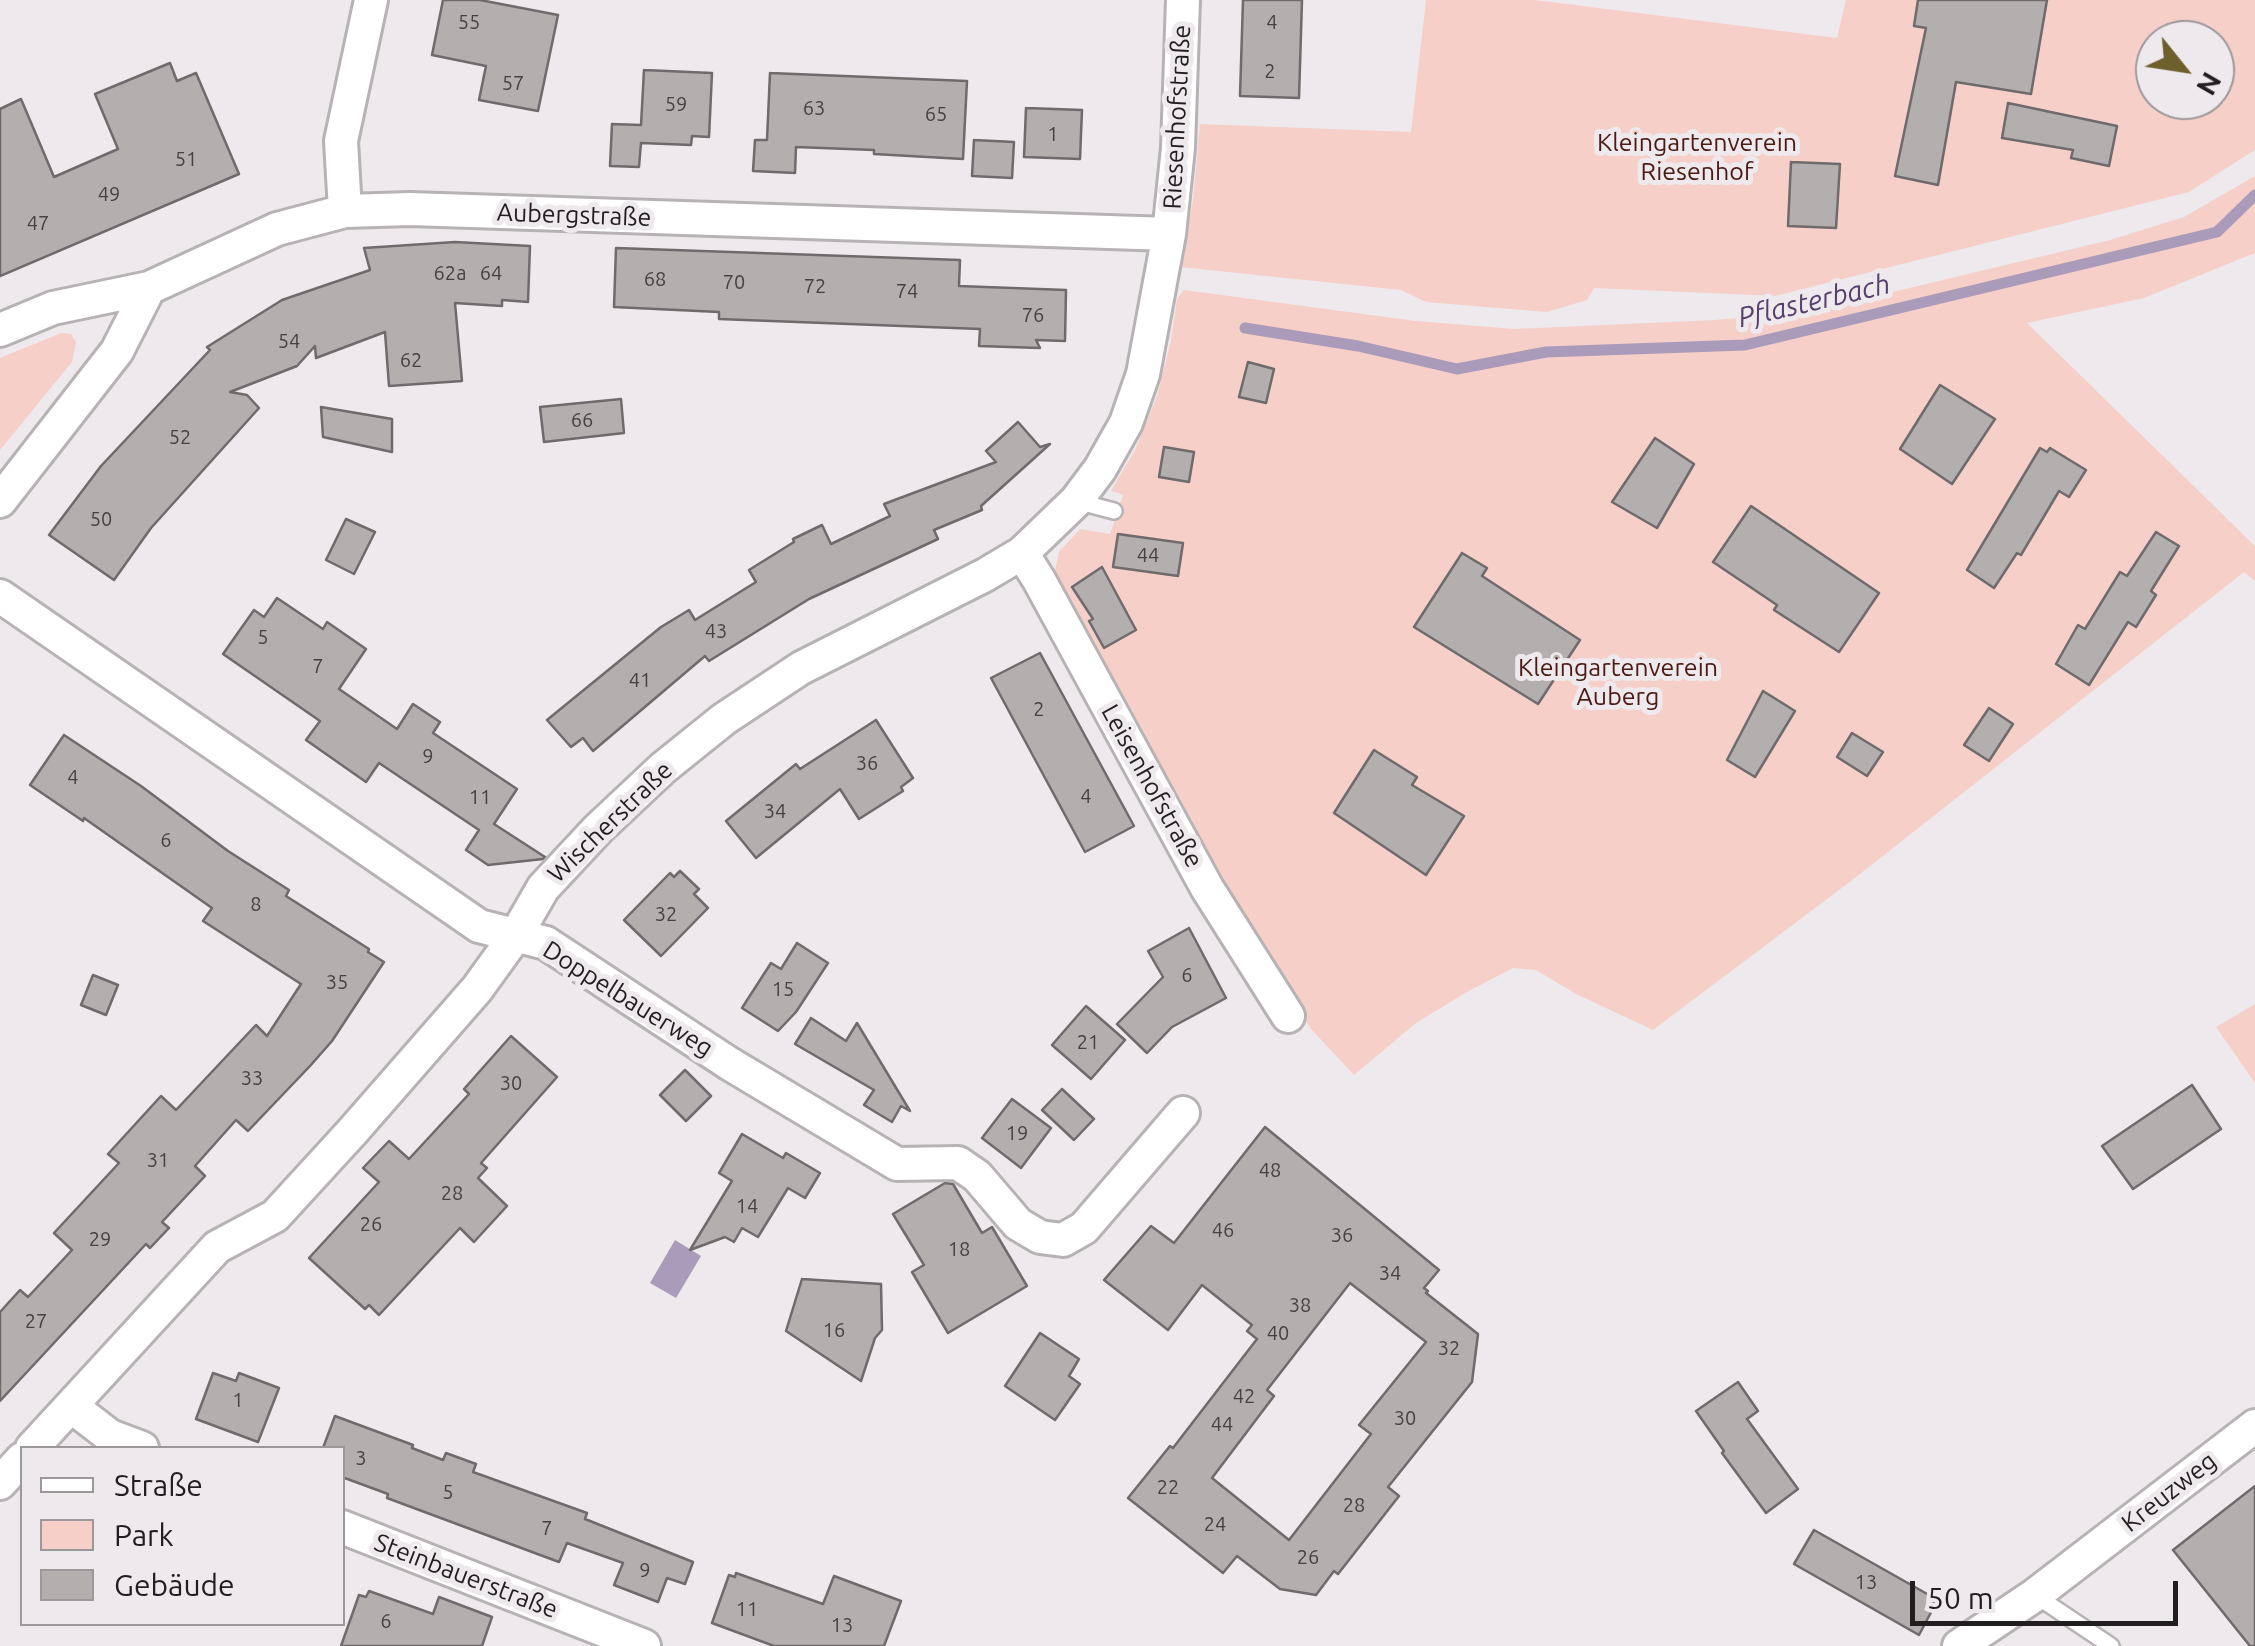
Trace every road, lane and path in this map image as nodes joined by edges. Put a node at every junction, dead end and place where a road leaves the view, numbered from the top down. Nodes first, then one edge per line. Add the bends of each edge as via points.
1 (371, 0) edge
2 (1183, 0) edge
3 (345, 211) junction
4 (1169, 234) junction
5 (148, 288) junction
6 (0, 330) edge
7 (0, 501) edge
8 (1076, 501) junction
9 (1114, 511) dead end
10 (1022, 553) junction
11 (0, 596) edge
12 (516, 935) junction
13 (1288, 1016) dead end
14 (1184, 1113) dead end
15 (71, 1406) junction
16 (2255, 1426) edge
17 (34, 1446) edge
18 (137, 1446) edge
19 (20, 1460) edge
20 (0, 1483) edge
21 (345, 1528) edge
22 (2035, 1595) junction
23 (644, 1646) edge
24 (1959, 1646) edge
25 (2111, 1646) edge

1 - 3 street via 341,141
2 - 4 street, Riesenhofstraße
3 - 4 street, Aubergstraße
3 - 5 street, Aubergstraße via 277,230
4 - 8 street, Wischerstraße via 1126,423
5 - 6 street, Aubergstraße via 53,308
5 - 7 street via 117,352
8 - 9 lane
8 - 10 street, Wischerstraße
10 - 12 street, Wischerstraße via 801,668 724,719 598,829 543,888
10 - 13 street, Leisenhofstraße via 1207,888
11 - 12 street, Doppelbauerweg via 479,926
12 - 14 street, Doppelbauerweg via 546,944 897,1164 958,1164 1040,1238 1064,1240 1084,1228
12 - 15 street, Wischerstraße via 393,1088 274,1216 217,1246
15 - 17 street, Wischerstraße
15 - 18 street via 110,1436
16 - 22 street, Kreuzweg
19 - 20 street
21 - 23 street, Steinbauerstraße
22 - 24 street, Kreuzweg
22 - 25 lane

